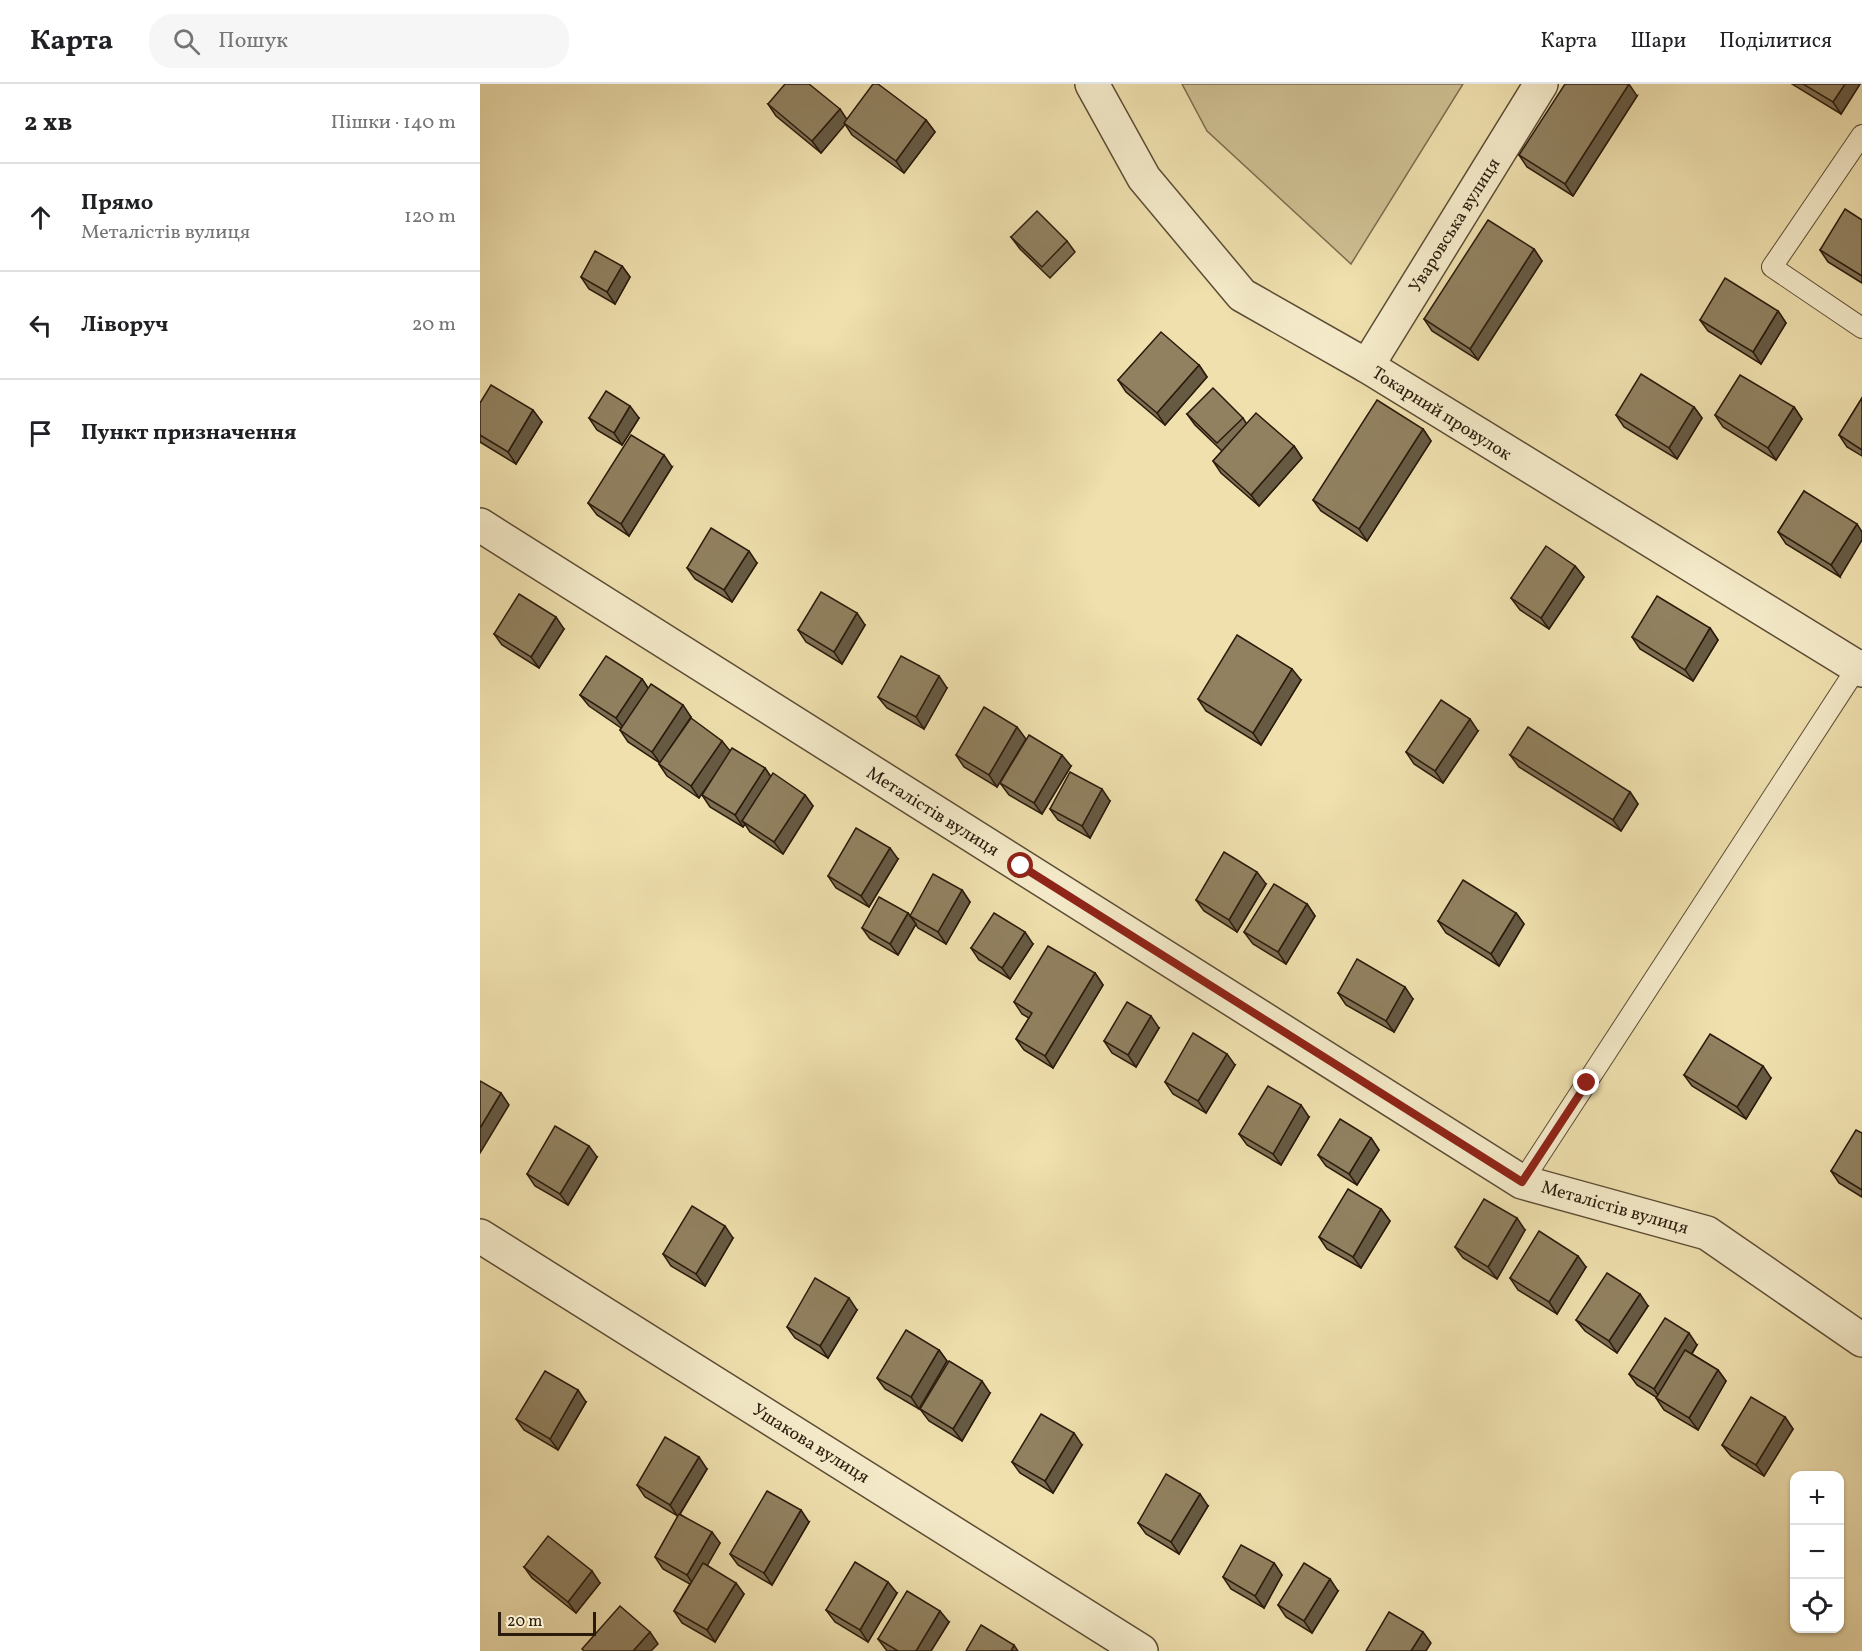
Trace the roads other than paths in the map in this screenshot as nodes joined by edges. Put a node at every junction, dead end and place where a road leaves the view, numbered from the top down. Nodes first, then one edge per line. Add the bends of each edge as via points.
1 (1092, 84) edge
2 (1541, 84) edge
3 (1862, 135) edge
4 (1862, 328) edge
5 (1367, 366) junction
6 (480, 525) edge
7 (1860, 666) edge
8 (1522, 1182) junction
9 (480, 1236) edge
10 (1862, 1340) edge
11 (1141, 1651) edge

1 - 5 street, Токарний провулок via 1144,178 1242,295
2 - 5 street, Уваровська вулиця
3 - 4 lane via 1772,267
5 - 7 street, Токарний провулок
6 - 8 street, Металістів вулиця
7 - 8 lane
8 - 10 street, Металістів вулиця via 1707,1233
9 - 11 street, Ушакова вулиця

